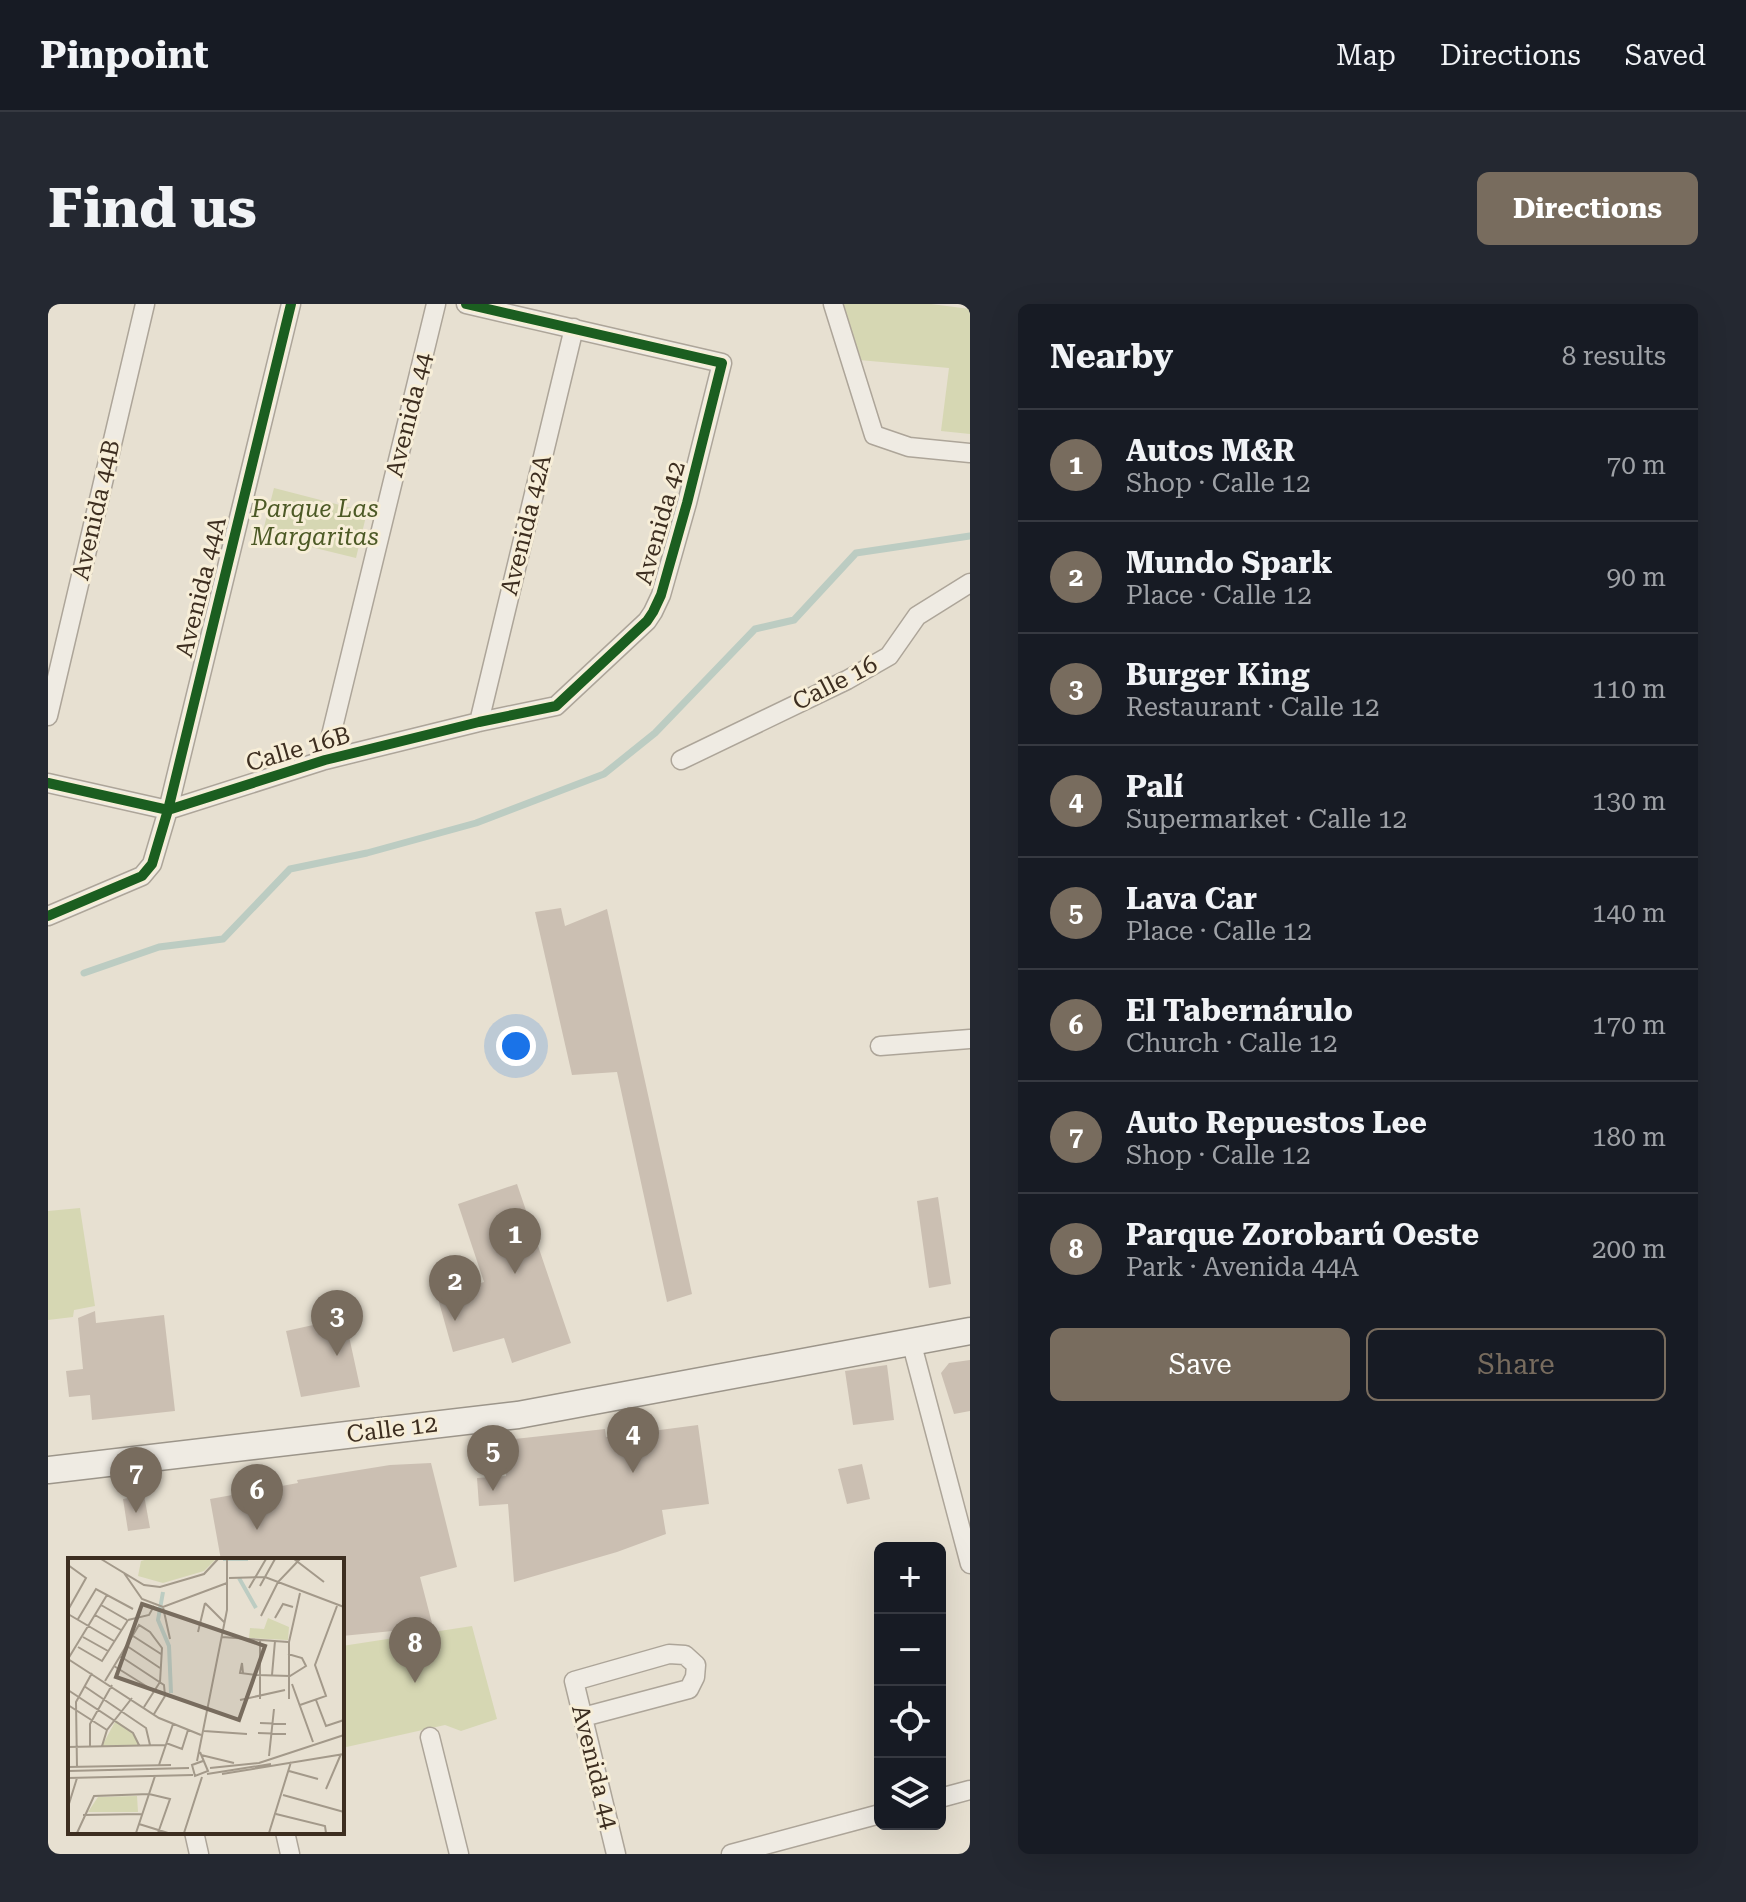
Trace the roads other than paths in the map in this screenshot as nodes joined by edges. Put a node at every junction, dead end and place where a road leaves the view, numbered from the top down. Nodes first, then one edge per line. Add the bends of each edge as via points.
1 (145, 304) edge
2 (291, 304) edge
3 (436, 304) edge
4 (466, 304) edge
5 (833, 304) edge
6 (574, 328) junction
7 (970, 453) edge
8 (970, 583) edge
9 (560, 704) joint
10 (48, 716) edge
11 (479, 722) junction
12 (325, 760) junction
13 (681, 760) dead end
14 (48, 783) edge
15 (168, 810) junction
16 (48, 916) edge
17 (970, 1039) edge
18 (880, 1046) dead end
19 (970, 1331) edge
20 (911, 1341) junction
21 (48, 1470) edge
22 (964, 1518) edge
23 (970, 1564) edge
24 (583, 1717) junction
25 (430, 1737) dead end
26 (970, 1790) edge
27 (946, 1796) edge
28 (874, 1816) edge
29 (194, 1834) edge
30 (285, 1834) edge
31 (199, 1854) edge
32 (290, 1854) edge
33 (459, 1854) edge
34 (616, 1854) edge
35 (731, 1854) edge

1 - 10 street, Avenida 44B
2 - 15 street, Avenida 44A
3 - 12 street, Avenida 44
4 - 6 street
5 - 7 street via 874,435 909,447
6 - 9 street, Avenida 42 via 722,363 658,604
6 - 11 street, Avenida 42A
8 - 13 street, Calle 16 via 917,616 889,656
9 - 11 street, Calle 16B
11 - 12 street, Calle 16B
12 - 15 street, Calle 16B
14 - 15 street
15 - 16 street, Avenida 44A via 152,864 142,876
17 - 18 street
19 - 20 main road, Calle 12
20 - 21 main road, Calle 12 via 518,1415
20 - 22 street
22 - 23 street
24 - 24 street, Avenida 44 via 689,1689 696,1665 685,1655 669,1654 574,1681
24 - 34 street, Avenida 44
25 - 33 street
26 - 27 street
28 - 35 street
29 - 31 street
30 - 32 street

